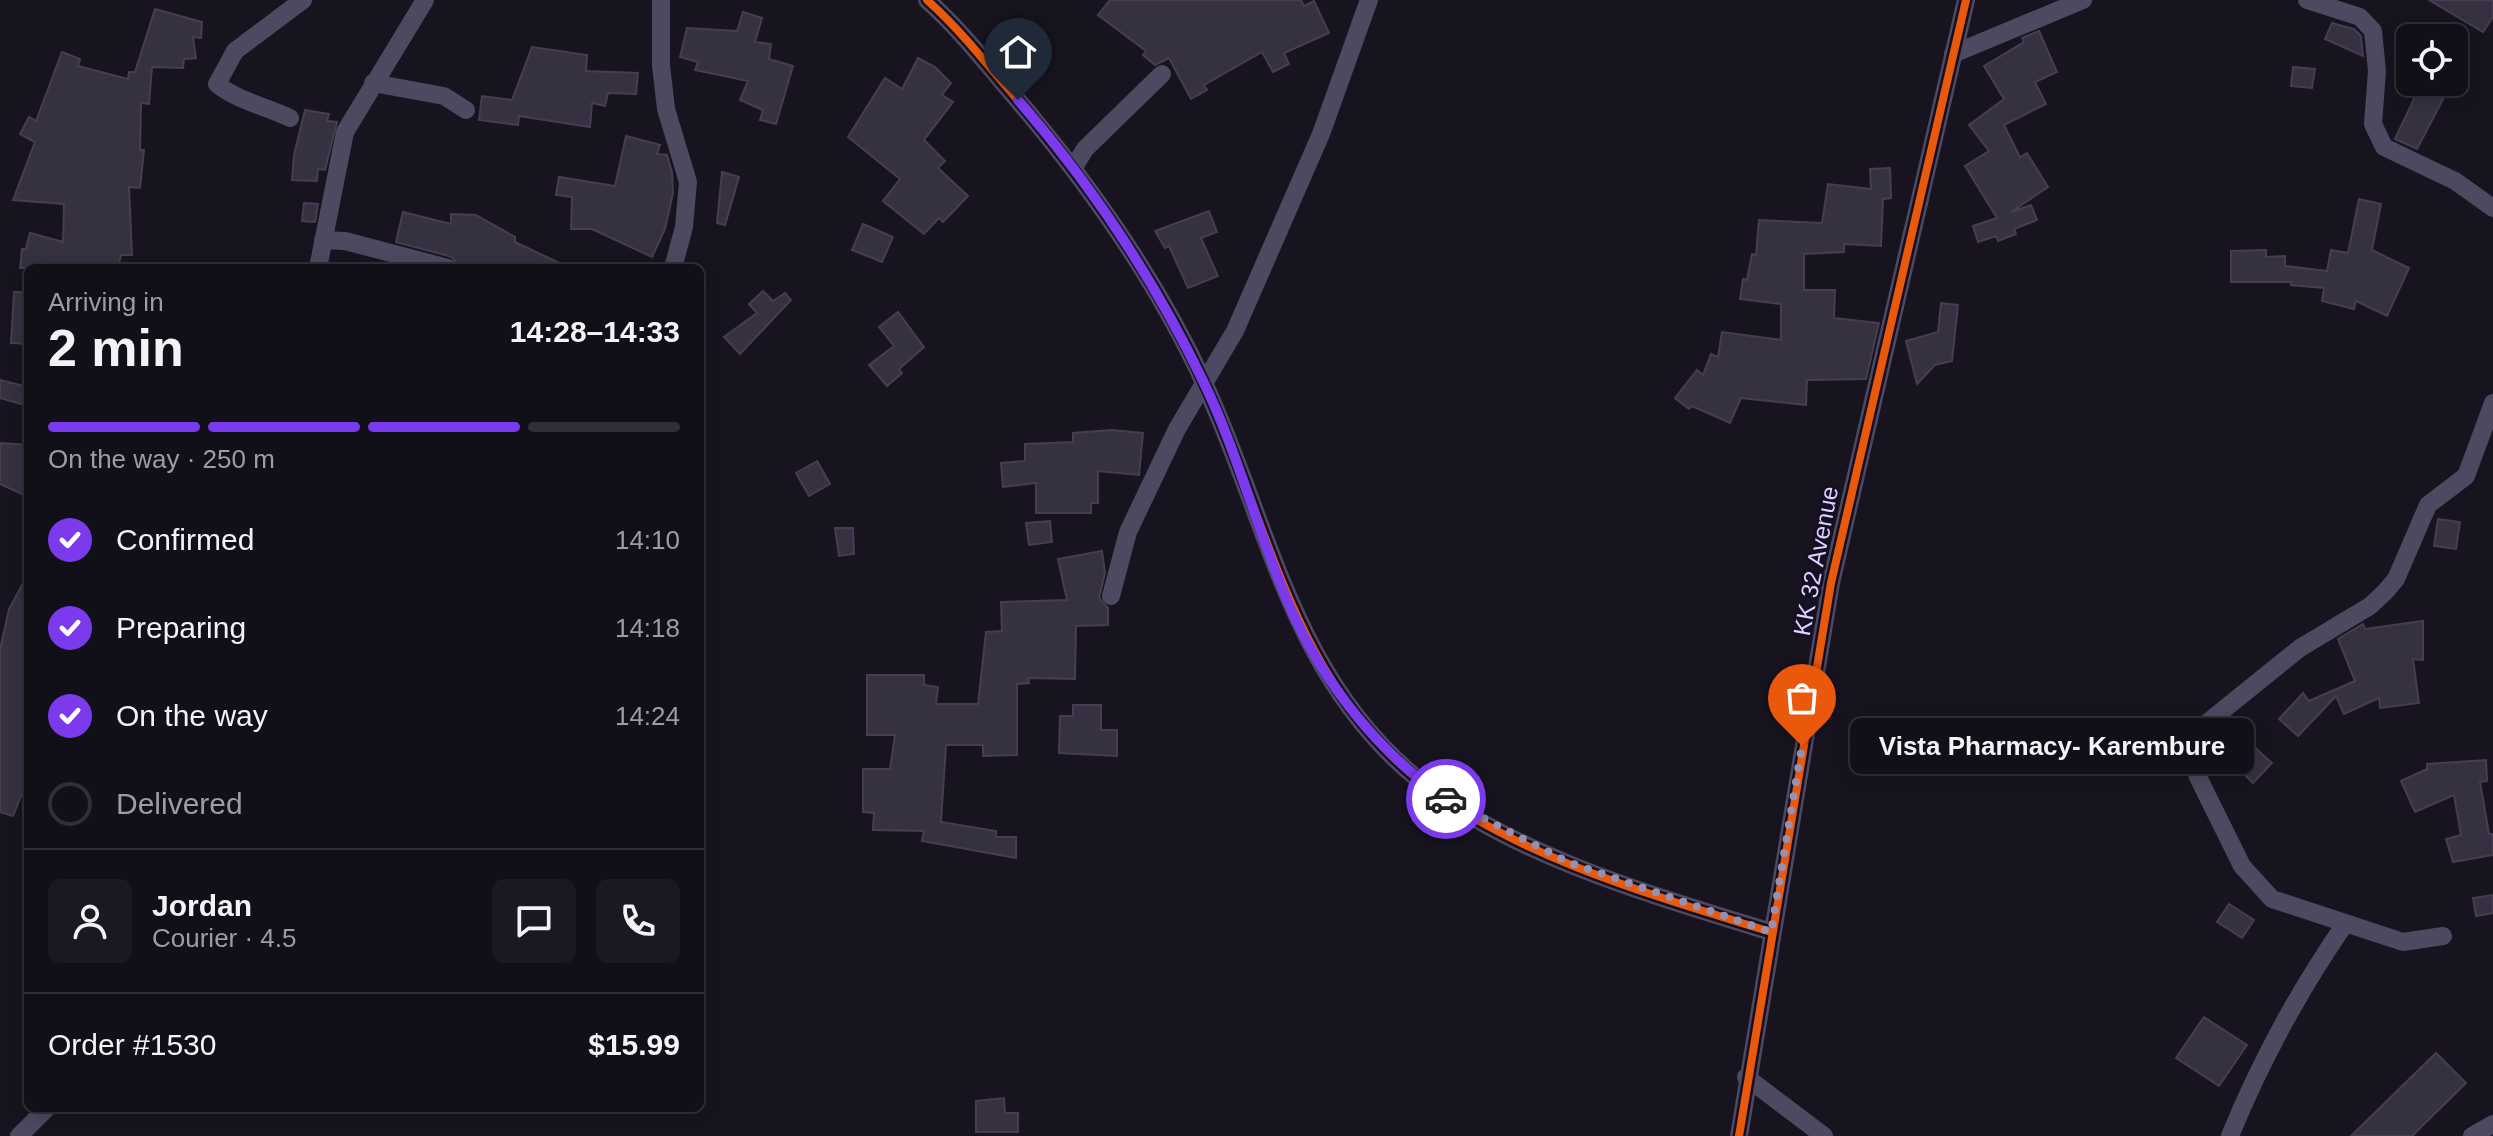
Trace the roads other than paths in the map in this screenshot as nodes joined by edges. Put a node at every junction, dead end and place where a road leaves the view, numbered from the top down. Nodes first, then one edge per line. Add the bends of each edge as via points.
1 (303, 0) edge
2 (425, 0) edge
3 (661, 0) edge
4 (927, 0) edge
5 (1369, 0) edge
6 (1966, 0) edge
7 (2083, 0) edge
8 (2307, 0) edge
9 (1953, 54) junction
10 (1162, 74) dead end
11 (373, 83) junction
12 (466, 110) dead end
13 (290, 118) dead end
14 (1074, 167) junction
15 (2493, 208) edge
16 (323, 240) junction
17 (319, 264) edge
18 (435, 264) edge
19 (674, 264) edge
20 (1205, 384) junction
21 (2493, 403) edge
22 (1111, 596) dead end
23 (2345, 924) junction
24 (1771, 932) junction
25 (2443, 936) dead end
26 (1746, 1077) junction
27 (43, 1112) edge
28 (2493, 1124) edge
29 (19, 1136) edge
30 (1739, 1136) edge
31 (1824, 1136) edge
32 (2230, 1136) edge
33 (2472, 1136) edge

1 - 13 street via 235,51 217,84 234,97
2 - 11 street
3 - 19 street via 666,109 688,182
4 - 14 street
5 - 20 street via 1297,190 1235,331
6 - 9 street, KK 32 Avenue
7 - 9 street
8 - 15 street via 2360,17 2373,31 2373,124 2384,147 2455,181
9 - 24 street, KK 32 Avenue via 1837,555
10 - 14 street via 1085,149
11 - 12 street via 444,96
11 - 16 street via 345,132
14 - 20 street via 1164,307
16 - 17 street
16 - 18 street
20 - 22 street via 1138,508 1119,555
20 - 24 street via 1291,610 1333,683 1376,740 1421,782 1516,838 1618,882
21 - 23 street via 2466,476 2428,505 2396,579 2385,592 2300,648 2197,731 2192,743 2198,777 2255,883 2272,899
23 - 25 street via 2403,942
23 - 32 street via 2271,1041
24 - 26 street, KK 32 Avenue
26 - 30 street, KK 32 Avenue
26 - 31 street
27 - 29 street
28 - 33 street

